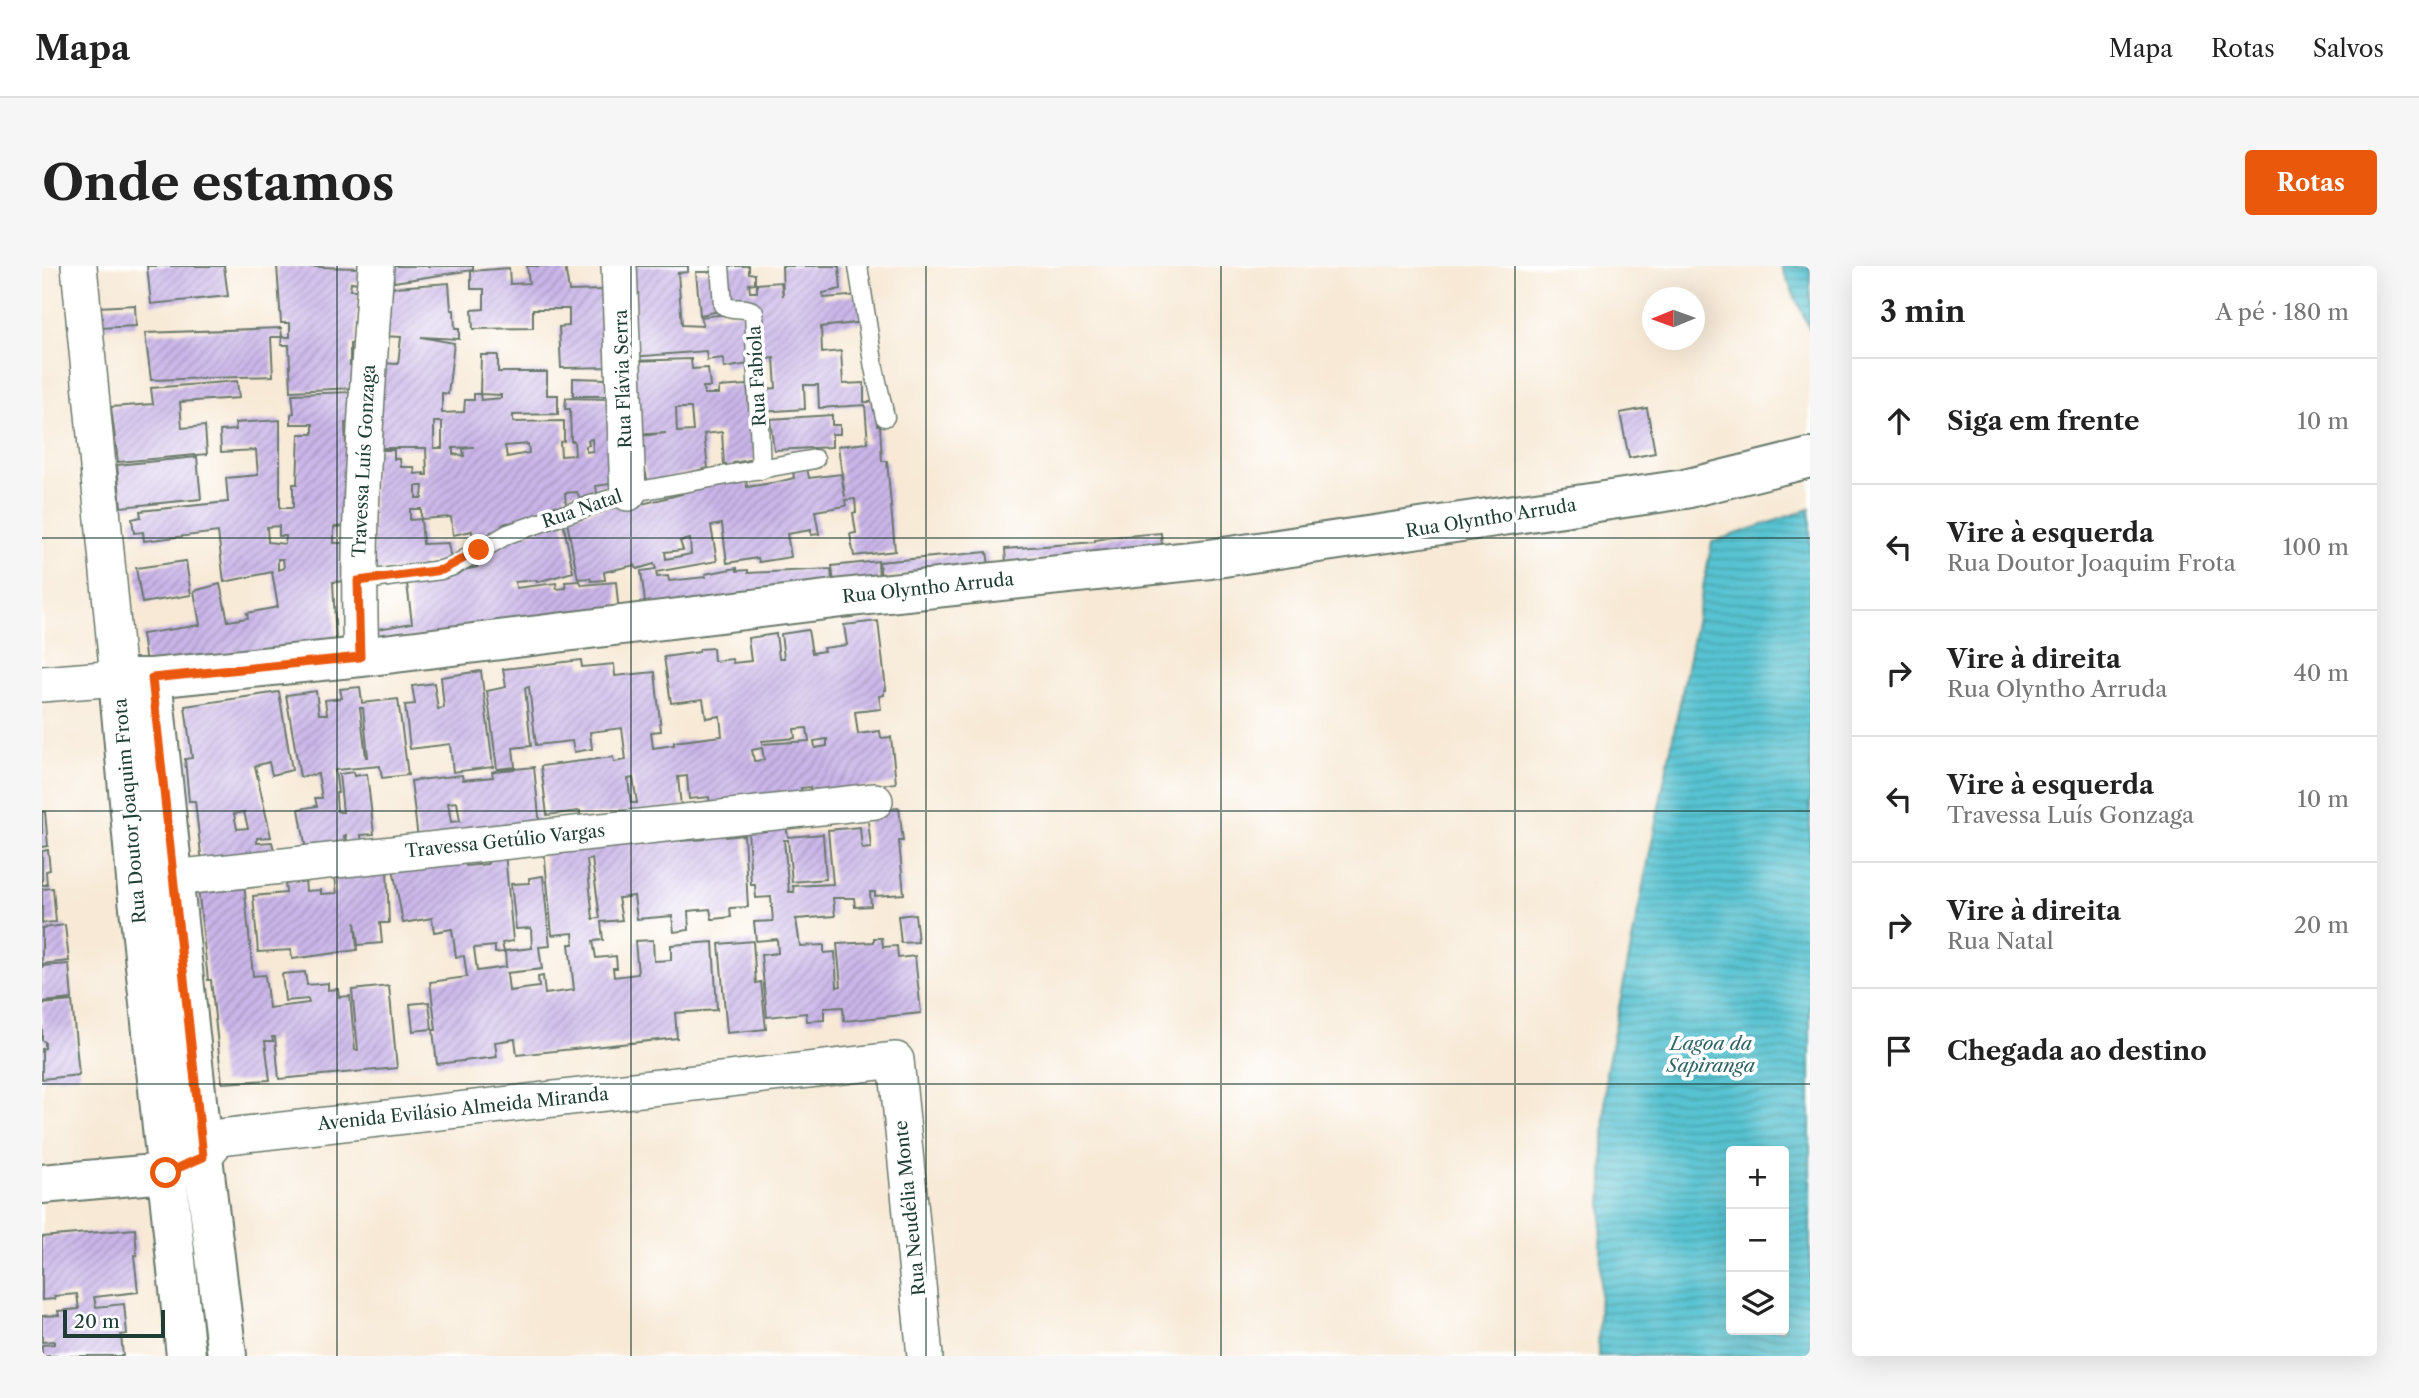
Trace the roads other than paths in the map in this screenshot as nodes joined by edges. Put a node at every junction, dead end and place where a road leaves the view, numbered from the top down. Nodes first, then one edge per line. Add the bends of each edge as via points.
1 (79, 266) edge
2 (376, 266) edge
3 (619, 266) edge
4 (720, 266) edge
5 (859, 266) edge
6 (885, 417) dead end
7 (815, 459) dead end
8 (1804, 460) edge
9 (761, 470) junction
10 (628, 493) junction
11 (358, 581) junction
12 (360, 657) junction
13 (135, 678) junction
14 (42, 684) edge
15 (875, 801) dead end
16 (173, 878) junction
17 (136, 879) junction
18 (896, 1060) joint
19 (203, 1157) junction
20 (166, 1173) junction
21 (42, 1184) edge
22 (186, 1356) edge
23 (227, 1356) edge
24 (925, 1356) edge

1 - 13 street, Rua Doutor Joaquim Frota
2 - 11 street, Travessa Luís Gonzaga
3 - 10 street, Rua Flávia Serra
4 - 9 lane, Rua Fabíola via 723,305 754,312
5 - 6 lane
7 - 9 lane, Rua Natal
8 - 12 street, Rua Olyntho Arruda via 1685,489 1210,559 855,596
9 - 10 lane, Rua Natal
10 - 11 lane, Rua Natal via 508,534 442,570
11 - 12 street, Travessa Luís Gonzaga
12 - 13 street, Rua Olyntho Arruda
13 - 14 street, Rua Olyntho Arruda
13 - 16 street, Rua Doutor Joaquim Frota
13 - 17 street, Rua Doutor Joaquim Frota
15 - 16 street, Travessa Getúlio Vargas
16 - 17 street, Travessa Getúlio Vargas
16 - 19 street, Rua Doutor Joaquim Frota
17 - 20 street, Rua Doutor Joaquim Frota
18 - 19 street, Avenida Evilásio Almeida Miranda via 220,1137
18 - 24 street, Rua Neudélia Monte
19 - 20 street, Avenida Evilásio Almeida Miranda
19 - 23 street, Rua Doutor Joaquim Frota
20 - 21 street, Avenida Evilásio Almeida Miranda
20 - 22 street, Rua Doutor Joaquim Frota

